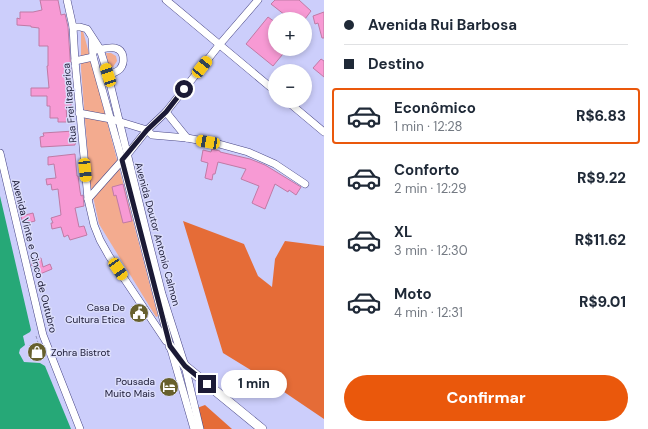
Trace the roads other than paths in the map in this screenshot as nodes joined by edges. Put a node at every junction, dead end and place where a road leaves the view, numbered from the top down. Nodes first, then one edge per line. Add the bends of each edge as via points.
1 (67, 0) edge
2 (166, 0) edge
3 (258, 0) edge
4 (73, 27) junction
5 (220, 44) junction
6 (95, 52) junction
7 (75, 61) junction
8 (108, 75) junction
9 (99, 78) junction
10 (268, 85) edge
11 (295, 108) edge
12 (166, 112) junction
13 (79, 113) junction
14 (111, 119) junction
15 (120, 123) junction
16 (147, 130) junction
17 (324, 132) edge
18 (187, 138) junction
19 (0, 153) edge
20 (124, 158) junction
21 (305, 184) dead end
22 (88, 199) junction
23 (159, 294) junction
24 (170, 346) junction
25 (185, 366) junction
26 (195, 427) edge
27 (80, 429) edge
28 (262, 429) edge

1 - 4 street, Rua Frei Itaparica
2 - 5 street
3 - 5 street
4 - 6 street, Avenida Doutor Antonio Calmon via 87,29
4 - 7 street, Rua Frei Itaparica
5 - 10 street
5 - 12 street
6 - 7 street
6 - 8 street, Avenida Doutor Antonio Calmon
6 - 8 street via 116,48 120,50 124,60 121,68
6 - 9 street, Avenida Doutor Antonio Calmon
7 - 13 street, Rua Frei Itaparica
8 - 9 street
8 - 15 street, Avenida Doutor Antonio Calmon
9 - 14 street, Avenida Doutor Antonio Calmon
11 - 17 street
12 - 16 street
12 - 18 street
13 - 14 street
13 - 22 street, Rua Frei Itaparica
14 - 15 street
14 - 20 street, Avenida Doutor Antonio Calmon
15 - 16 street
15 - 20 street, Avenida Doutor Antonio Calmon
16 - 18 street via 152,135
16 - 20 street
18 - 21 street via 248,152 275,164
19 - 27 street, Avenida Vinte e Cinco de Outubro via 42,334
20 - 22 street
20 - 23 street, Avenida Doutor Antonio Calmon
22 - 24 street, Rua Frei Itaparica via 100,240
23 - 24 street, Avenida Doutor Antonio Calmon
23 - 25 street, Avenida Doutor Antonio Calmon
24 - 25 main road
24 - 26 street, Avenida Doutor Antonio Calmon
25 - 26 street, Avenida Doutor Antonio Calmon
25 - 28 main road

